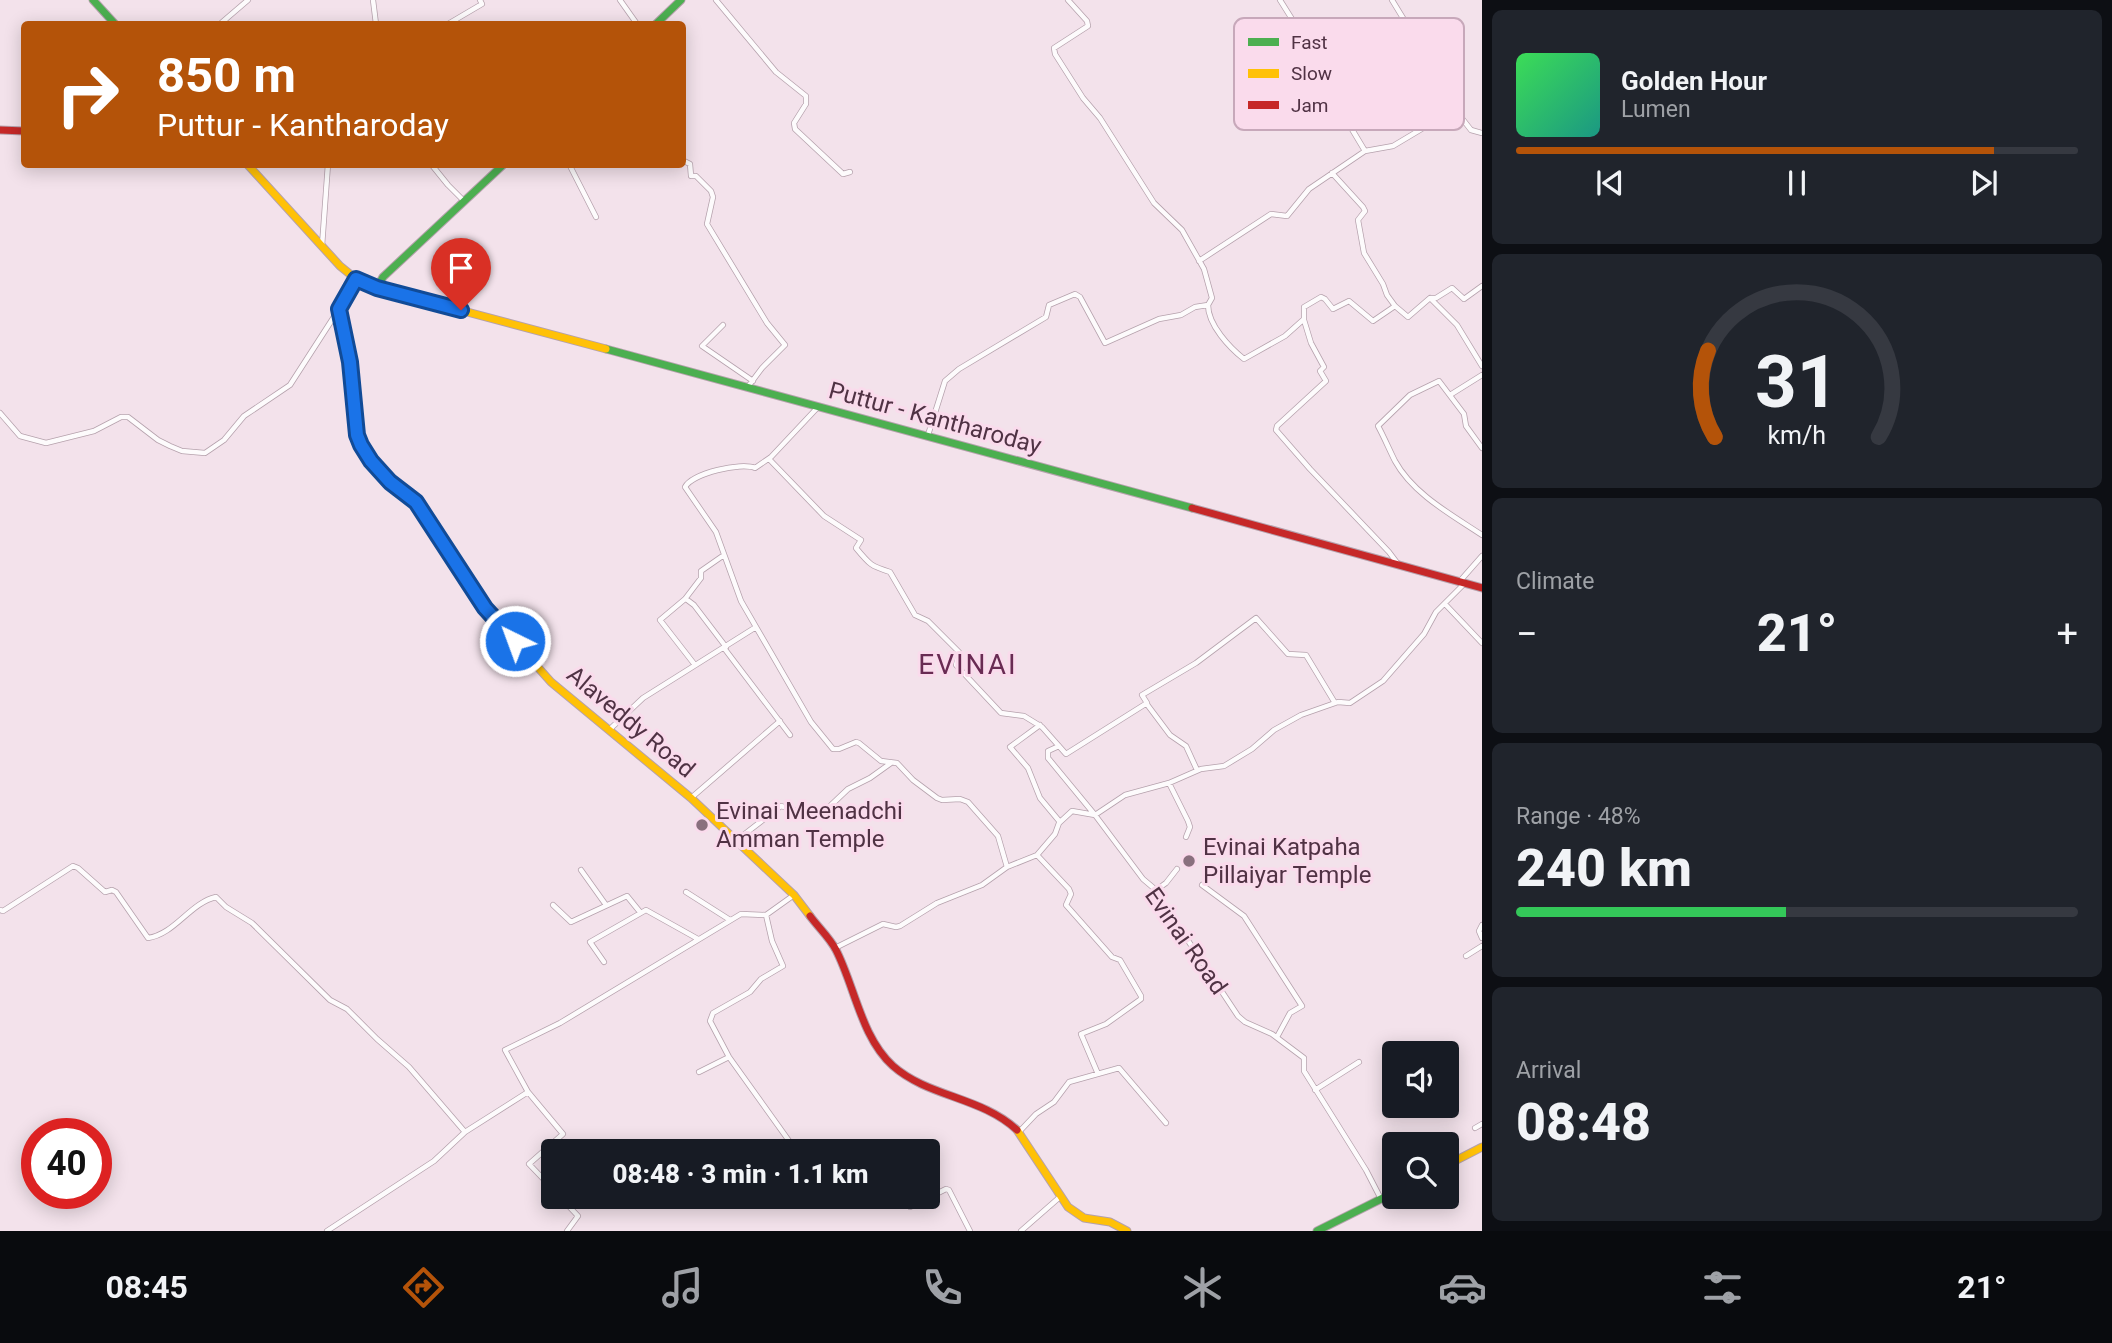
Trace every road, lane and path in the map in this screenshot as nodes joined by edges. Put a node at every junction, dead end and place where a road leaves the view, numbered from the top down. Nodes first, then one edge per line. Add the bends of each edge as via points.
1 (93, 0) edge
2 (248, 0) edge
3 (373, 0) edge
4 (480, 0) edge
5 (620, 0) edge
6 (680, 0) edge
7 (716, 0) edge
8 (1068, 0) edge
9 (1280, 0) edge
10 (1392, 0) edge
11 (1291, 18) edge
12 (1403, 18) edge
13 (112, 21) edge
14 (224, 21) edge
15 (376, 21) edge
16 (454, 21) edge
17 (635, 21) edge
18 (659, 21) edge
19 (1464, 122) edge
20 (0, 130) edge
21 (1352, 130) edge
22 (1421, 130) edge
23 (21, 131) edge
24 (1482, 133) edge
25 (1365, 151) junction
26 (686, 162) edge
27 (251, 168) edge
28 (328, 168) edge
29 (434, 168) edge
30 (499, 168) edge
31 (571, 168) edge
32 (850, 172) dead end
33 (1332, 173) junction
34 (464, 201) junction
35 (596, 217) dead end
36 (322, 247) junction
37 (1199, 261) junction
38 (356, 279) junction
39 (1482, 286) edge
40 (377, 288) junction
41 (1430, 298) junction
42 (1208, 306) junction
43 (1395, 306) junction
44 (339, 309) junction
45 (1304, 320) junction
46 (723, 326) dead end
47 (1482, 366) edge
48 (1482, 375) edge
49 (753, 380) junction
50 (747, 388) junction
51 (1450, 395) junction
52 (817, 407) junction
53 (0, 413) edge
54 (928, 435) junction
55 (1482, 448) edge
56 (769, 459) junction
57 (1482, 536) edge
58 (724, 555) junction
59 (1482, 556) edge
60 (1398, 564) junction
61 (1462, 582) junction
62 (1482, 588) edge
63 (686, 599) dead end
64 (1445, 604) junction
65 (757, 627) junction
66 (1482, 643) edge
67 (725, 648) junction
68 (695, 665) junction
69 (1146, 703) junction
70 (1335, 703) junction
71 (780, 721) junction
72 (1040, 725) junction
73 (608, 731) junction
74 (790, 735) dead end
75 (1059, 746) junction
76 (894, 761) junction
77 (1197, 770) junction
78 (1169, 783) junction
79 (691, 798) junction
80 (1095, 815) junction
81 (1059, 822) junction
82 (1186, 836) dead end
83 (737, 840) junction
84 (1037, 855) junction
85 (1007, 867) junction
86 (1177, 869) dead end
87 (581, 870) dead end
88 (1202, 884) dead end
89 (1156, 890) junction
90 (686, 892) dead end
91 (794, 895) junction
92 (553, 905) dead end
93 (606, 905) junction
94 (0, 910) edge
95 (640, 912) junction
96 (766, 915) junction
97 (730, 920) junction
98 (1482, 925) edge
99 (1482, 938) edge
100 (698, 939) junction
101 (1482, 946) edge
102 (835, 948) junction
103 (1466, 956) dead end
104 (604, 962) dead end
105 (1277, 1037) junction
106 (729, 1057) junction
107 (1359, 1062) dead end
108 (699, 1072) dead end
109 (1098, 1074) junction
110 (1315, 1090) junction
111 (528, 1092) junction
112 (1166, 1123) dead end
113 (1482, 1124) edge
114 (1475, 1128) dead end
115 (465, 1132) junction
116 (1019, 1132) junction
117 (557, 1139) edge
118 (788, 1139) edge
119 (1482, 1147) edge
120 (541, 1153) edge
121 (1459, 1159) edge
122 (541, 1176) edge
123 (940, 1192) edge
124 (1060, 1196) junction
125 (1381, 1199) joint
126 (572, 1209) edge
127 (327, 1231) edge
128 (567, 1231) edge
129 (970, 1231) edge
130 (1021, 1231) edge
131 (1127, 1231) edge
132 (1317, 1231) edge

1 - 13 street
2 - 14 street
3 - 15 street
4 - 16 street via 482,4
5 - 17 street
6 - 18 street
7 - 32 street via 776,72 806,96 794,123 796,129 843,174
8 - 37 street via 1088,26 1054,48 1055,54 1154,203 1182,230
9 - 11 street
10 - 12 street
19 - 24 street
20 - 23 street
21 - 25 street
22 - 25 street via 1393,146
25 - 33 street
26 - 49 street via 691,176 711,191 708,225 785,345
27 - 36 street
28 - 36 street
29 - 34 street
30 - 34 street
31 - 35 street
33 - 37 street via 1309,188 1287,216 1271,214
33 - 43 street via 1365,211 1358,220 1364,253
34 - 40 street via 383,277
36 - 38 street
37 - 42 street via 1212,298
38 - 40 street, Puttur - Kantharoday
38 - 44 street
39 - 41 street via 1464,299 1452,288
40 - 50 street, Puttur - Kantharoday
41 - 43 street via 1408,317
41 - 47 street via 1457,325
42 - 45 street via 1213,324 1244,359
42 - 54 street via 1159,319 1105,343 1080,297 1075,294 1049,304 1046,317 945,381
43 - 45 street via 1373,321 1349,302 1333,309 1321,297 1304,307
44 - 53 street via 290,385 244,416 224,440 205,453 170,446 128,416 94,431 46,443 20,436
44 - 73 street, Alaveddy Road via 361,445 390,482 416,502 485,608 551,682
45 - 60 street via 1326,381 1276,430
46 - 49 street via 702,346
48 - 51 street
49 - 50 street
50 - 52 street, Puttur - Kantharoday
51 - 55 street
51 - 57 street via 1439,381 1434,383 1410,395 1378,426 1396,462 1415,486
52 - 54 street, Puttur - Kantharoday
52 - 56 street
54 - 60 street, Puttur - Kantharoday
56 - 58 street via 755,468 747,465 702,474 685,487 716,532
56 - 72 street via 824,516 861,540 856,548 877,569 890,572 915,615 928,621 959,652 959,670 1001,713 1024,716
58 - 65 street via 741,601
58 - 68 street via 701,571 685,599 660,620
59 - 61 street
60 - 61 street, Puttur - Kantharoday
61 - 62 street, Puttur - Kantharoday
61 - 64 street
63 - 67 street
64 - 66 street
64 - 70 street via 1383,681 1350,703
65 - 67 street
65 - 76 street via 811,722 833,749 856,742 881,761
67 - 68 street
67 - 71 street
68 - 73 street via 643,698
69 - 70 street via 1142,695 1196,663 1256,618 1289,654 1306,655
69 - 75 street via 1073,751 1066,754
69 - 77 street via 1170,735 1186,746
70 - 77 street via 1284,723 1224,766
71 - 74 street
71 - 79 street
72 - 75 street
72 - 81 street via 1010,747 1028,768 1040,798
73 - 79 street, Alaveddy Road
75 - 80 street, Evinai Road via 1048,751 1048,758
76 - 83 street via 813,816 781,806
76 - 85 street via 937,798 960,799 974,808 998,836
77 - 78 street
78 - 80 street via 1125,795
78 - 82 street via 1190,827
79 - 83 street, Alaveddy Road
80 - 81 street via 1075,810
80 - 89 street, Evinai Road
81 - 84 street
83 - 91 street, Alaveddy Road
84 - 85 street
84 - 109 street via 1069,889 1066,905 1112,957 1120,960 1141,996 1097,1029 1082,1034
85 - 102 street via 982,885 937,903 900,926 883,924
86 - 89 street
87 - 93 street
88 - 105 street via 1244,916 1302,1006 1290,1013
89 - 105 street, Evinai Road via 1170,924 1183,933 1238,1016
90 - 97 street
91 - 96 street
91 - 102 street, Alaveddy Road
92 - 93 street via 571,922
93 - 95 street via 627,897
94 - 115 street via 73,866 105,892 116,892 148,938 216,897 252,923 330,1000 347,1009 409,1067
95 - 100 street via 650,911
95 - 104 street via 590,942
96 - 97 street via 741,914
96 - 106 street via 783,966 710,1017
97 - 100 street
98 - 99 street
100 - 111 street via 560,1023 505,1050
101 - 103 street
102 - 116 street, Alaveddy Road via 874,1042 891,1064 906,1076 995,1113
105 - 110 street, Evinai Road via 1304,1058 1304,1072
106 - 108 street
106 - 118 street
107 - 110 street
109 - 112 street via 1119,1068
109 - 116 street via 1069,1083
110 - 125 street, Evinai Road
111 - 115 street
111 - 117 street via 563,1134
113 - 114 street
115 - 127 street via 434,1161
116 - 124 street, Alaveddy Road
119 - 121 street
120 - 122 street via 529,1164
123 - 129 street via 949,1190
124 - 130 street
124 - 131 street, Alaveddy Road via 1084,1217
125 - 132 street
126 - 128 street via 578,1216

